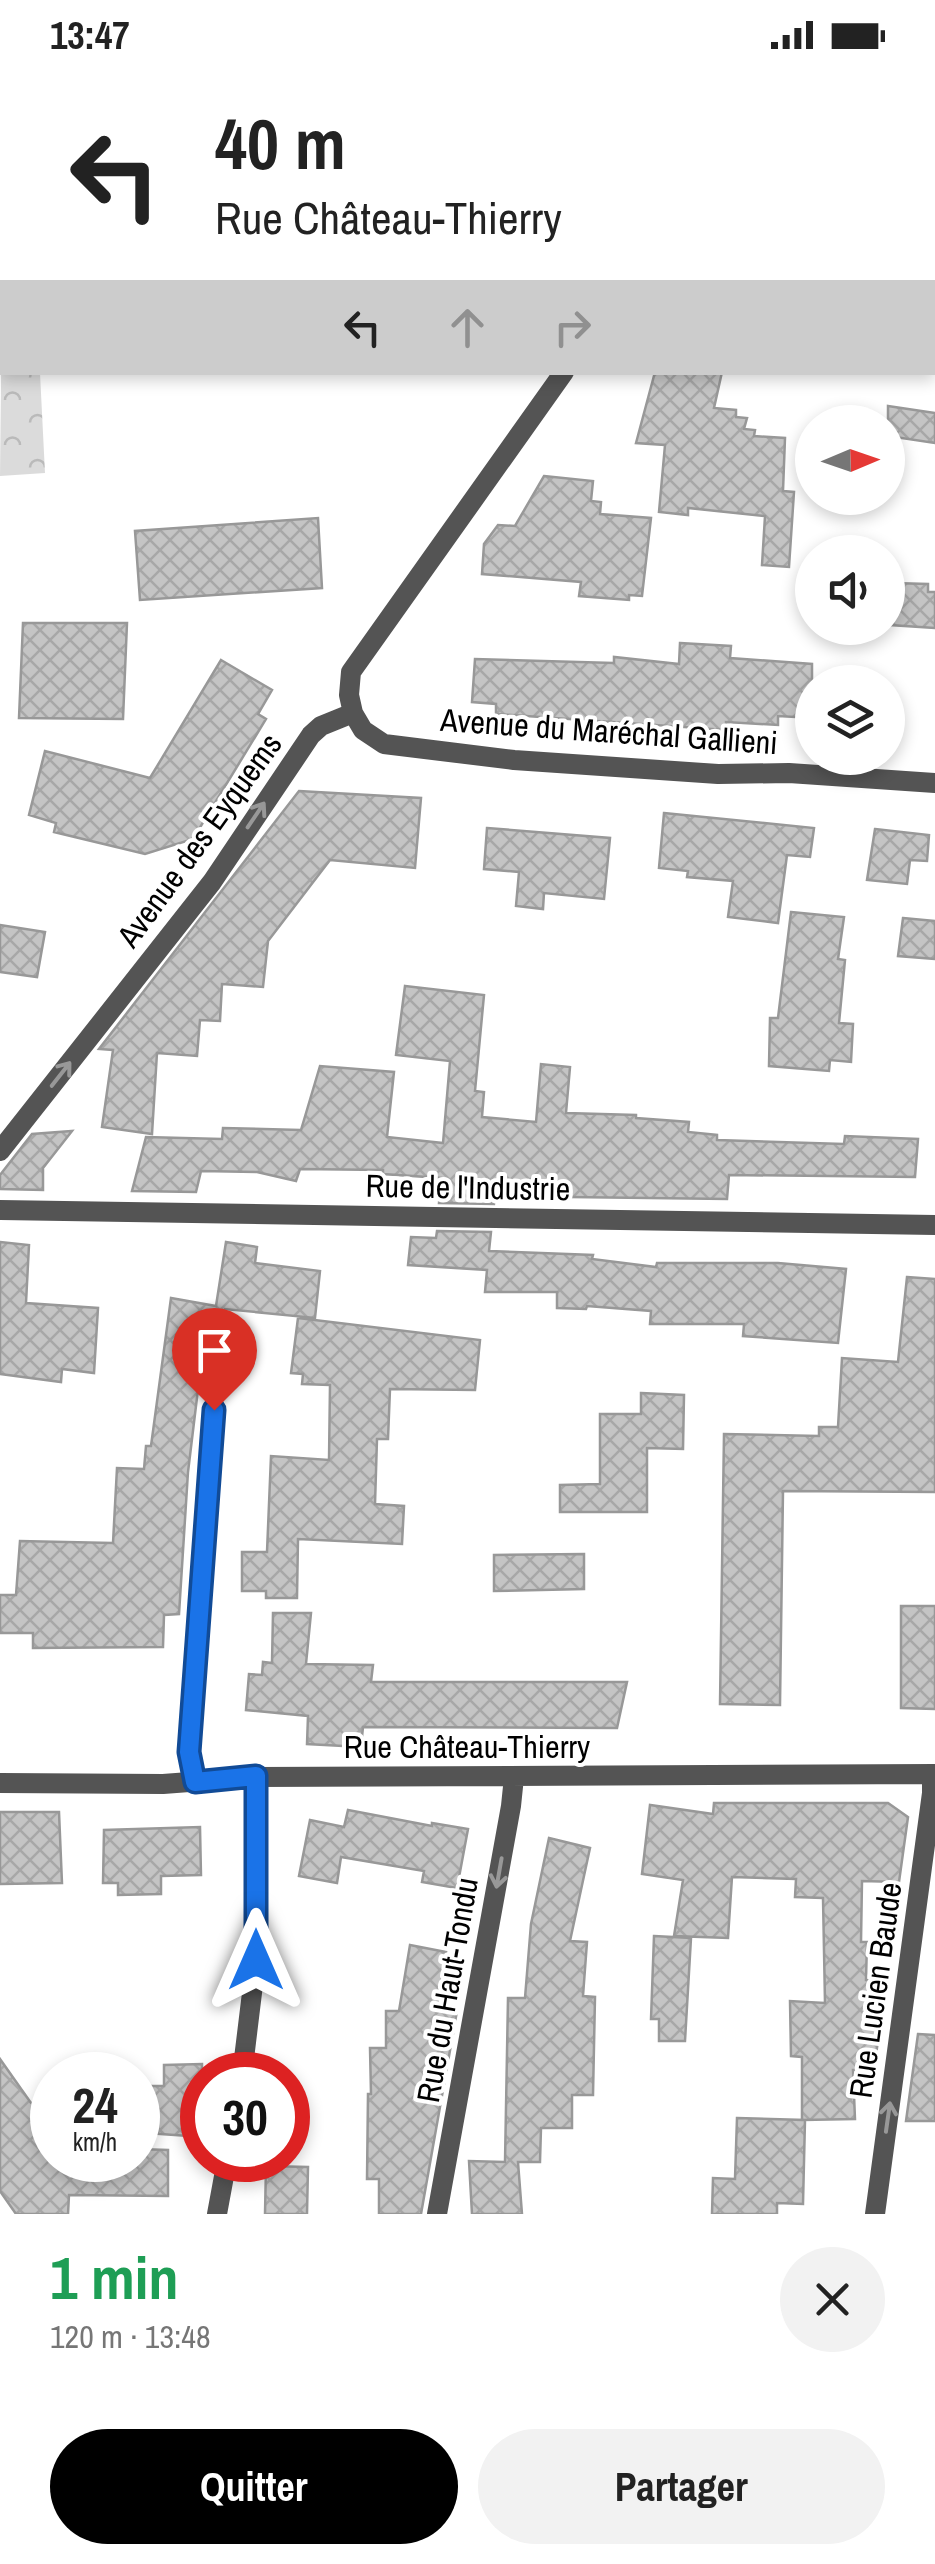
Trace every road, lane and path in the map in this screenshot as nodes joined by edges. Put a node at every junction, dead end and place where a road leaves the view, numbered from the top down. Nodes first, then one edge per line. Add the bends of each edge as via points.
1 (562, 375) edge
2 (353, 713) junction
3 (935, 782) edge
4 (0, 1150) edge
5 (0, 1210) edge
6 (935, 1225) edge
7 (214, 1410) dead end
8 (933, 1774) edge
9 (256, 1776) junction
10 (514, 1777) junction
11 (195, 1782) junction
12 (0, 1784) edge
13 (245, 2052) edge
14 (223, 2182) edge
15 (217, 2214) edge
16 (438, 2214) edge
17 (874, 2214) edge

1 - 2 street via 351,672
2 - 3 street, Avenue du Maréchal Gallieni via 384,744 449,753
4 -> 2 street, Avenue des Eyquems via 212,882 311,735
5 - 6 street, Rue de l'Industrie
7 - 11 street via 189,1752
8 - 10 street, Rue Château-Thierry
17 -> 8 street, Rue Lucien Baude
9 - 10 street, Rue Château-Thierry
9 - 11 street, Rue Château-Thierry
9 - 13 street via 256,1960
10 -> 16 street, Rue du Haut-Tondu
11 - 12 street, Rue Château-Thierry
14 - 15 street

